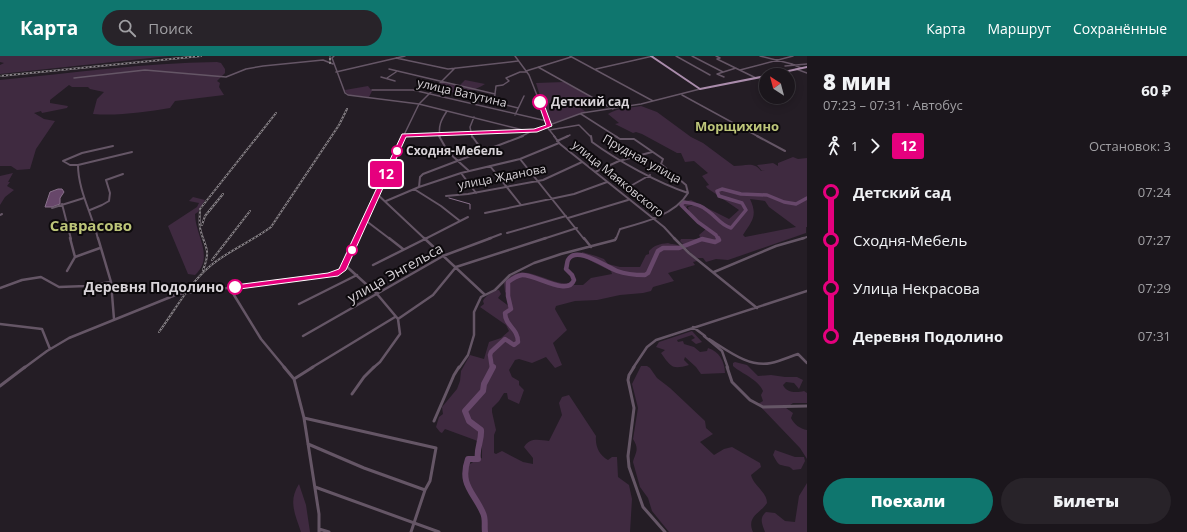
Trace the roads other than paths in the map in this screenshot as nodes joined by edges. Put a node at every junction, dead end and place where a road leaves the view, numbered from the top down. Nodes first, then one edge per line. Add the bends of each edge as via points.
1 (334, 56) edge
2 (404, 56) edge
3 (515, 56) edge
4 (577, 56) edge
5 (652, 56) edge
6 (676, 56) edge
7 (692, 56) edge
8 (716, 56) edge
9 (760, 56) edge
10 (789, 56) edge
11 (793, 56) edge
12 (571, 57) edge
13 (396, 58) junction
14 (775, 60) junction
15 (518, 61) junction
16 (333, 64) junction
17 (807, 64) edge
18 (796, 65) junction
19 (785, 66) dead end
20 (538, 67) junction
21 (807, 67) edge
22 (455, 68) junction
23 (736, 68) junction
24 (801, 68) junction
25 (389, 69) dead end
26 (796, 69) joint
27 (595, 70) junction
28 (740, 70) junction
29 (336, 72) junction
30 (396, 72) junction
31 (526, 72) junction
32 (723, 72) junction
33 (807, 73) edge
34 (710, 75) dead end
35 (381, 77) dead end
36 (724, 77) dead end
37 (759, 77) edge
38 (74, 78) dead end
39 (386, 78) junction
40 (756, 78) junction
41 (395, 81) dead end
42 (441, 82) junction
43 (700, 89) junction
44 (372, 90) dead end
45 (429, 94) junction
46 (494, 94) junction
47 (681, 94) junction
48 (524, 96) dead end
49 (653, 102) junction
50 (419, 104) junction
51 (518, 108) junction
52 (613, 109) junction
53 (447, 111) junction
54 (581, 114) junction
55 (515, 115) junction
56 (474, 117) junction
57 (547, 121) junction
58 (548, 126) junction
59 (549, 130) junction
60 (530, 132) junction
61 (470, 134) junction
62 (405, 135) junction
63 (439, 135) junction
64 (570, 135) dead end
65 (558, 142) junction
66 (113, 146) dead end
67 (484, 150) junction
68 (785, 151) dead end
69 (132, 152) dead end
70 (653, 152) junction
71 (520, 159) junction
72 (622, 160) junction
73 (457, 161) junction
74 (582, 162) junction
75 (78, 165) junction
76 (490, 166) junction
77 (469, 171) junction
78 (595, 172) junction
79 (461, 173) junction
80 (123, 174) dead end
81 (650, 174) junction
82 (538, 181) junction
83 (607, 182) junction
84 (507, 186) junction
85 (418, 187) junction
86 (627, 188) dead end
87 (414, 189) junction
88 (476, 193) junction
89 (377, 194) junction
90 (688, 194) junction
91 (446, 196) dead end
92 (84, 198) junction
93 (552, 199) junction
94 (629, 200) junction
95 (386, 201) junction
96 (62, 204) junction
97 (521, 205) junction
98 (52, 208) dead end
99 (90, 210) junction
100 (485, 213) dead end
101 (468, 217) dead end
102 (567, 217) junction
103 (652, 218) junction
104 (365, 220) junction
105 (460, 221) junction
106 (577, 228) junction
107 (507, 233) dead end
108 (501, 234) dead end
109 (807, 237) edge
110 (426, 239) junction
111 (591, 247) junction
112 (100, 248) junction
113 (403, 249) junction
114 (443, 256) junction
115 (76, 257) junction
116 (345, 265) junction
117 (372, 265) dead end
118 (456, 267) junction
119 (67, 271) dead end
120 (714, 272) junction
121 (357, 274) junction
122 (111, 282) junction
123 (0, 288) edge
124 (234, 288) junction
125 (807, 291) edge
126 (377, 294) junction
127 (484, 294) junction
128 (299, 304) dead end
129 (757, 308) junction
130 (395, 317) junction
131 (114, 319) junction
132 (398, 320) junction
133 (0, 324) edge
134 (693, 326) junction
135 (303, 336) dead end
136 (704, 336) junction
137 (50, 349) junction
138 (807, 363) edge
139 (294, 380) junction
140 (0, 386) edge
141 (352, 394) dead end
142 (807, 406) edge
143 (304, 418) junction
144 (434, 420) dead end
145 (308, 444) junction
146 (315, 487) junction
147 (425, 490) junction
148 (414, 523) junction
149 (319, 530) edge
150 (329, 532) edge
151 (411, 532) edge
152 (439, 532) edge
153 (665, 532) edge

1 - 16 street
2 - 13 street
3 - 15 street, улица Маяковского
4 - 12 street
5 - 27 street
5 - 43 main road
6 - 34 street
7 - 32 street
8 - 23 street
9 - 14 street
10 - 11 street
10 - 14 street
12 - 20 street
12 - 27 street
13 - 22 street via 448,69
13 - 29 street
14 - 18 street
14 - 28 street
15 - 22 street
15 - 31 street, улица Маяковского
16 - 29 street
16 - 38 street via 323,60 263,66 222,78 146,70
17 - 18 street
18 - 19 street
18 - 24 street
20 - 31 street
20 - 52 street
21 - 24 main road
22 - 42 street
23 - 28 street
23 - 32 street
24 - 26 main road
25 - 30 street
26 - 33 street
27 - 49 street
28 - 40 street
29 - 50 street via 345,93 350,96
30 - 39 street
30 - 42 street
31 - 46 street via 506,78 509,82 496,86
31 - 57 street, улица Маяковского
32 - 36 street via 717,74
35 - 39 street
37 - 40 main road
39 - 41 street
40 - 43 main road
42 - 45 street
42 - 46 street
43 - 47 street
44 - 45 street, улица Ватутина via 413,90
45 - 50 street
45 - 55 street, улица Ватутина
46 - 51 street via 494,102
47 - 49 street
47 - 68 street
48 - 51 street
49 - 52 street
50 - 53 street
50 - 62 street
51 - 55 street
52 - 54 street
53 - 56 street
53 - 63 street via 439,124
54 - 58 street
54 - 70 street via 620,139 634,139
55 - 57 street, улица Ватутина
56 - 60 street
56 - 61 street via 470,123
57 - 58 street, улица Маяковского
58 - 59 street, улица Маяковского
58 - 60 street
59 - 65 street, улица Маяковского
59 - 72 street, Прудная улица via 579,125 591,134 592,142
60 - 61 street
60 - 67 street
61 - 63 street
61 - 67 street via 475,143
62 - 63 street
62 - 89 street
63 - 73 street via 445,149
64 - 65 street
65 - 71 street
65 - 74 street, улица Маяковского
66 - 75 street via 82,153 63,161 70,165
67 - 73 street
69 - 75 street
70 - 72 street
70 - 90 street via 663,159 661,164 686,185
71 - 76 street
71 - 82 street
72 - 78 street
72 - 81 street, Прудная улица
73 - 77 street
73 - 85 street via 423,174
74 - 78 street, улица Маяковского
74 - 82 street, улица Жданова
75 - 92 street via 78,179
76 - 77 street
76 - 84 street
77 - 79 street
78 - 83 street, улица Маяковского
79 - 85 street
79 - 88 street
80 - 99 street via 106,180 112,194 110,200 107,204
81 - 86 street
81 - 90 street, Прудная улица
82 - 84 street, улица Жданова
82 - 93 street
83 - 93 street
83 - 94 street, улица Маяковского
84 - 88 street, улица Жданова
84 - 97 street
85 - 87 street
87 - 95 street
87 - 105 street
88 - 91 street, улица Жданова
89 - 95 street
89 - 104 street
90 - 103 street via 674,207
92 - 96 street
92 - 99 street
93 - 97 street
93 - 102 street
94 - 102 street
94 - 103 street, улица Маяковского
95 - 110 street
96 - 98 street
96 - 115 street
97 - 100 street
99 - 112 street
101 - 105 street
102 - 106 street
102 - 107 street
103 - 111 street via 620,229 615,240
103 - 120 street, улица Маяковского
104 - 113 street
104 - 116 street
105 - 110 street
106 - 111 street
106 - 118 street
108 - 114 street, улица Энгельса
109 - 120 street via 776,246
110 - 113 street
110 - 114 street
111 - 127 street via 564,253 511,275 495,290
112 - 115 street
112 - 122 street
113 - 117 street
114 - 118 street
114 - 126 street, улица Энгельса
115 - 119 street
116 - 121 street
116 - 124 street via 336,274
118 - 127 street
118 - 132 street via 433,295
120 - 129 street, улица Маяковского
121 - 126 street
121 - 128 street
122 - 123 street via 59,287 42,277 22,280
122 - 131 street
124 - 131 street via 178,294
124 - 139 street via 234,295 262,339
125 - 129 street
126 - 130 street
126 - 135 street, улица Энгельса
127 - 144 street via 474,312 474,335 468,355 454,375
129 - 134 street
130 - 132 street
130 - 139 street
131 - 137 street
132 - 141 street via 400,334
133 - 137 street via 42,329
134 - 136 street
134 - 153 street via 651,343 628,378 634,408 629,467 643,507
136 - 138 street via 748,362 766,364 798,354
136 - 142 street via 722,351 732,382 750,400 763,407
137 - 140 street
139 - 143 street
143 - 145 street
143 - 147 street via 436,448 430,481
145 - 146 street
145 - 147 street
146 - 148 street
146 - 149 street
147 - 148 street
148 - 151 street
148 - 152 street
149 - 150 street

